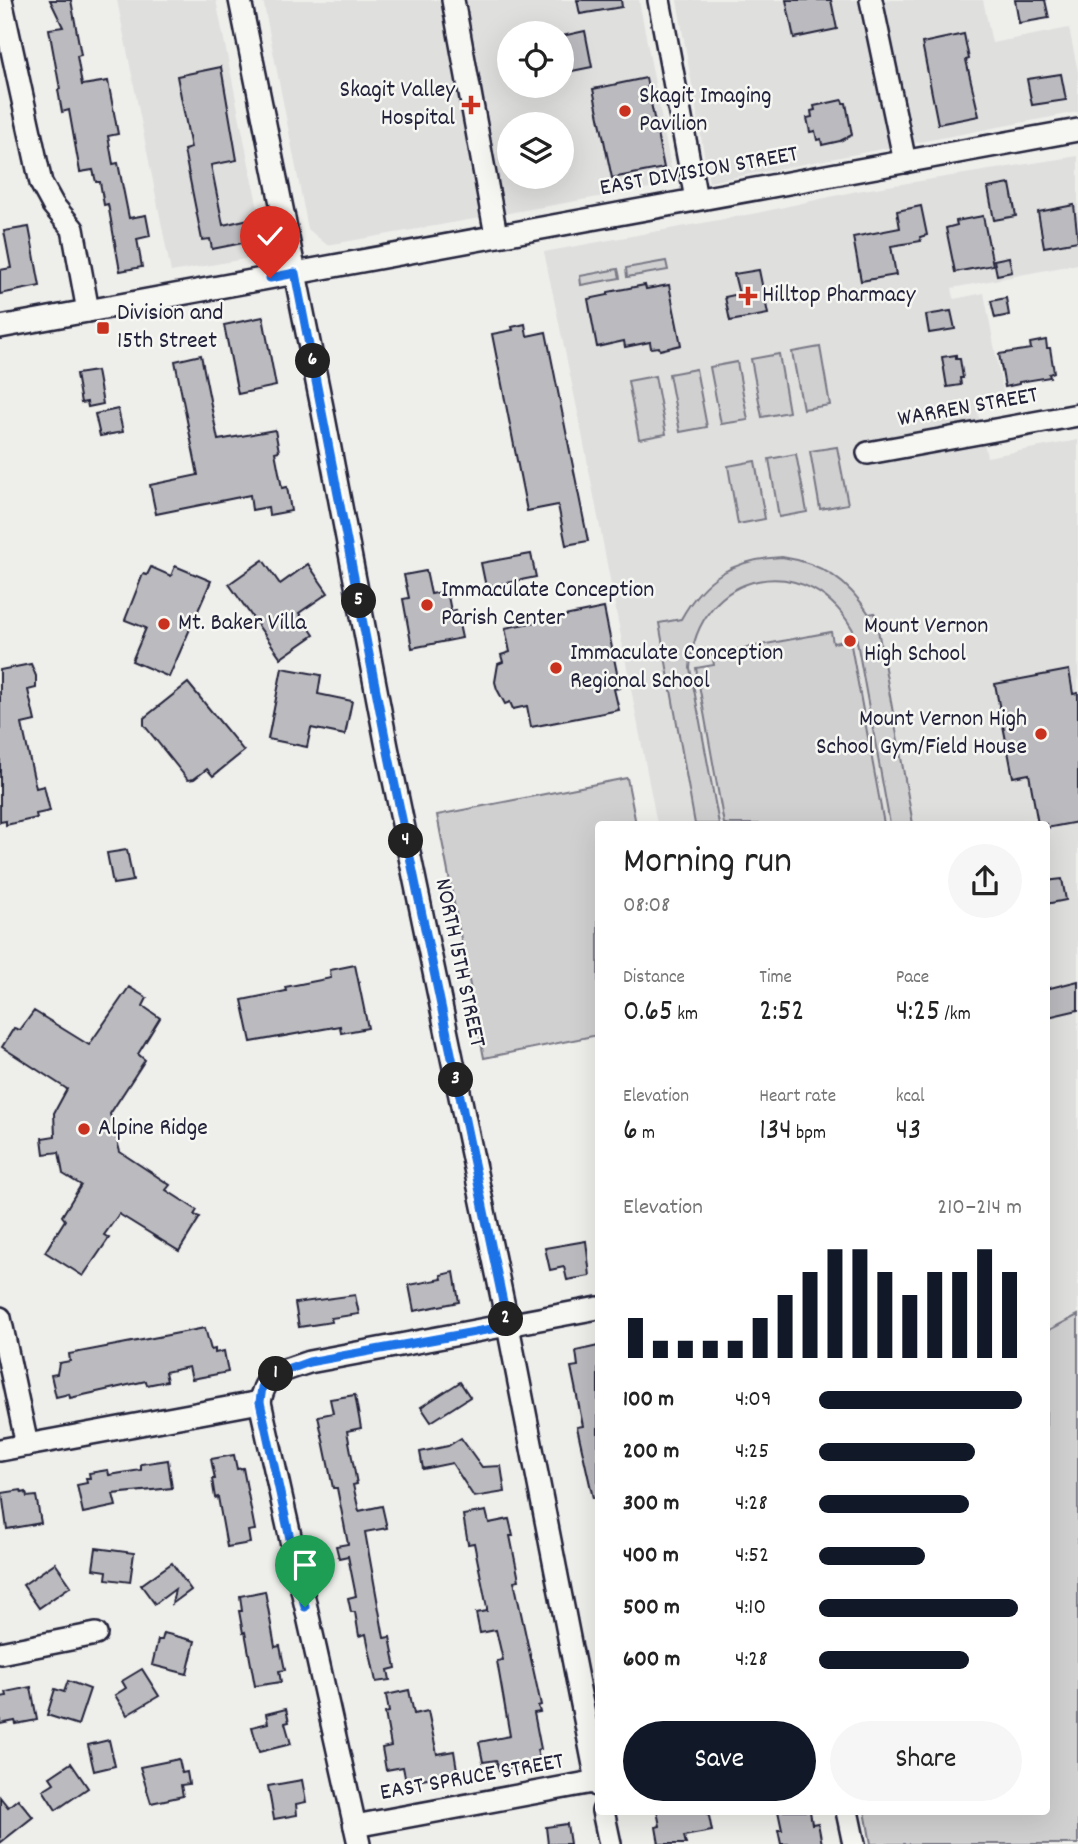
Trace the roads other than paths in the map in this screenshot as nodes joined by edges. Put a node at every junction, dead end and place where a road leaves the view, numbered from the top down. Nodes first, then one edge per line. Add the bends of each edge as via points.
1 (1, 0) edge
2 (240, 0) edge
3 (453, 0) edge
4 (659, 0) edge
5 (871, 0) edge
6 (1078, 130) edge
7 (905, 162) junction
8 (696, 199) junction
9 (496, 235) junction
10 (295, 273) junction
11 (88, 311) junction
12 (0, 327) edge
13 (1078, 415) edge
14 (868, 453) dead end
15 (595, 1309) edge
16 (0, 1318) edge
17 (508, 1326) junction
18 (260, 1402) junction
19 (27, 1445) junction
20 (0, 1450) edge
21 (96, 1634) dead end
22 (0, 1653) edge
23 (595, 1768) edge
24 (595, 1784) edge
25 (604, 1815) edge
26 (848, 1815) edge
27 (357, 1835) edge
28 (610, 1844) edge
29 (854, 1844) edge

1 - 11 street via 41,183 73,229
2 - 10 street, NORTH 15TH STREET
3 - 9 street
4 - 8 street
5 - 7 street
6 - 7 street, EAST DIVISION STREET
7 - 8 street, EAST DIVISION STREET
8 - 9 street, EAST DIVISION STREET
9 - 10 street, EAST DIVISION STREET
10 - 11 street, EAST DIVISION STREET
10 - 17 street, NORTH 15TH STREET via 387,747
11 - 12 street, EAST DIVISION STREET
13 - 14 street, WARREN STREET
15 - 17 street
16 - 19 street
17 - 18 street via 309,1362 273,1375 262,1387
17 - 23 street, NORTH 15TH STREET
18 - 19 street
18 - 27 street
19 - 20 street
21 - 22 street
24 - 27 street, EAST SPRUCE STREET
25 - 28 street
26 - 29 street

